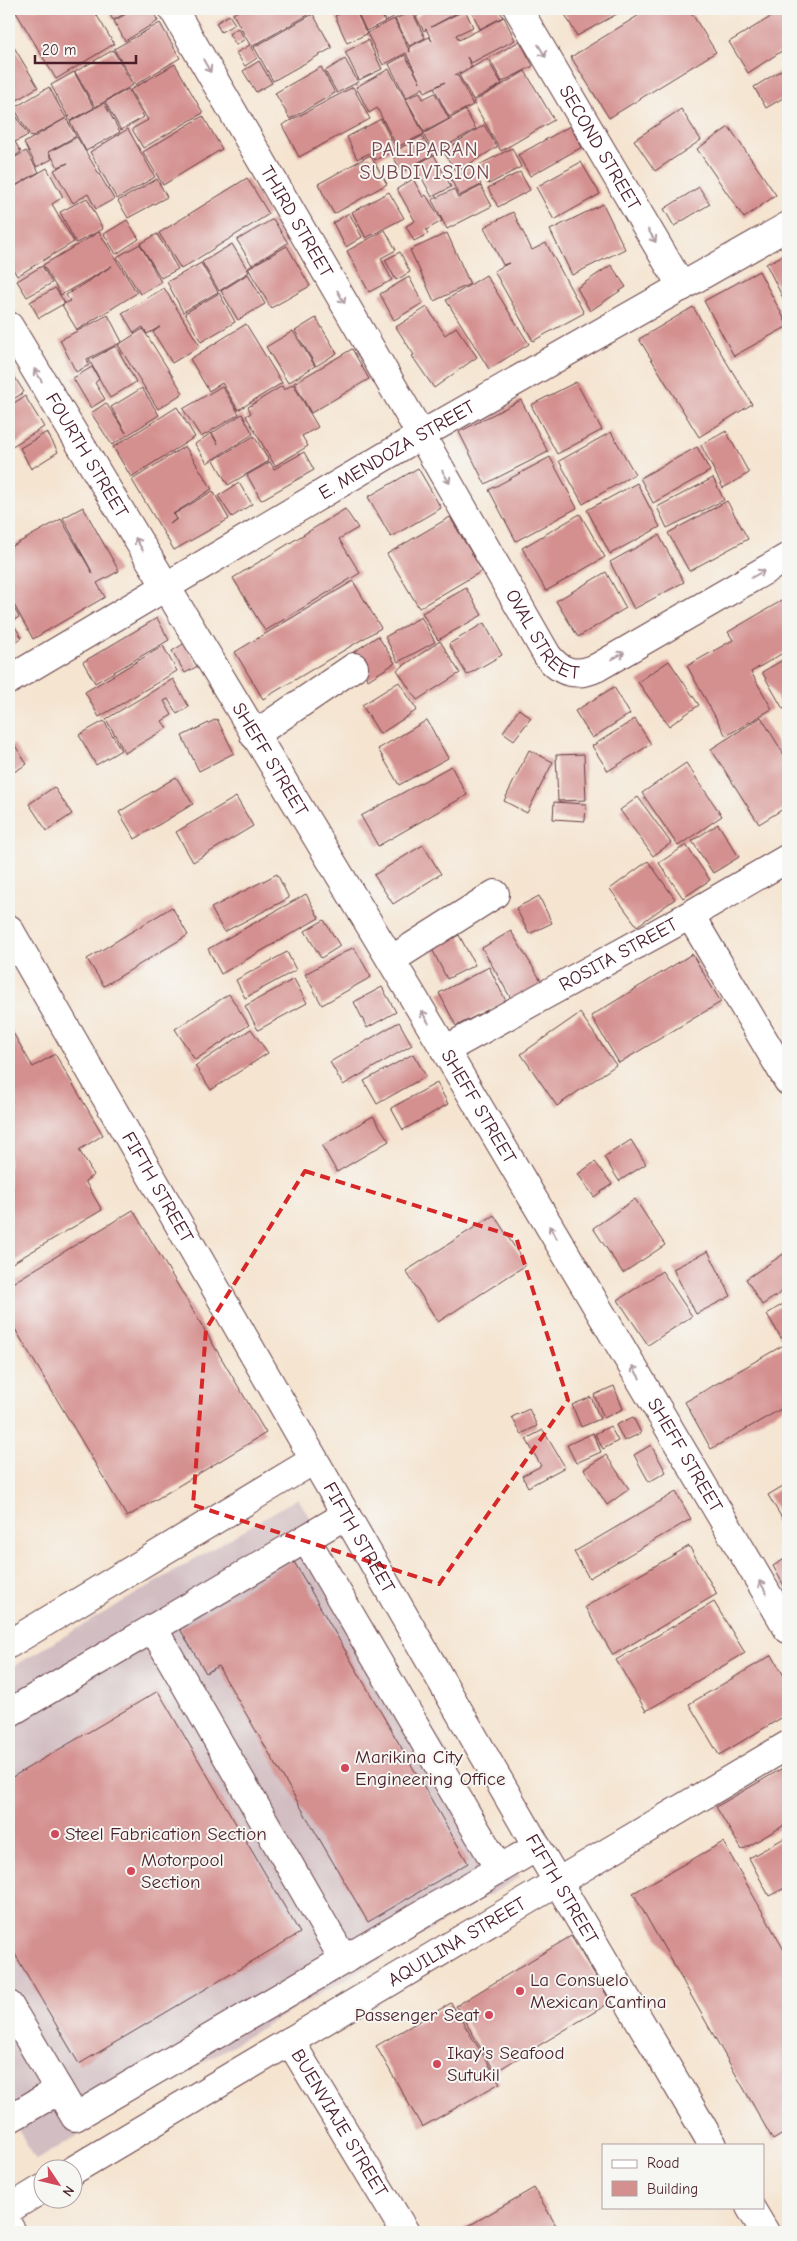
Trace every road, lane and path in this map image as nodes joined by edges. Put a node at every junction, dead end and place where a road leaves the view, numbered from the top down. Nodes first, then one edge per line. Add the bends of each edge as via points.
1 (173, 9) edge
2 (518, 9) edge
3 (788, 226) edge
4 (682, 287) junction
5 (9, 326) edge
6 (421, 435) junction
7 (788, 557) edge
8 (164, 586) junction
9 (354, 666) dead end
10 (9, 680) edge
11 (254, 735) junction
12 (788, 858) edge
13 (494, 894) dead end
14 (690, 915) junction
15 (9, 929) edge
16 (391, 960) junction
17 (445, 1050) junction
18 (788, 1081) edge
19 (314, 1460) junction
20 (346, 1515) junction
21 (306, 1539) junction
22 (153, 1628) junction
23 (788, 1629) edge
24 (9, 1644) edge
25 (9, 1712) edge
26 (788, 1745) edge
27 (537, 1847) junction
28 (499, 1869) junction
29 (557, 1882) junction
30 (344, 1960) junction
31 (9, 2004) edge
32 (290, 2041) junction
33 (60, 2090) junction
34 (9, 2119) edge
35 (712, 2144) edge
36 (82, 2165) edge
37 (32, 2194) edge
38 (751, 2208) edge
39 (9, 2209) edge
40 (9, 2227) edge
41 (12, 2232) edge
42 (405, 2232) edge
43 (765, 2232) edge

1 -> 6 street, THIRD STREET
2 -> 4 street, SECOND STREET
3 - 4 street, E. MENDOZA STREET
4 - 6 street, E. MENDOZA STREET
8 -> 5 street, FOURTH STREET
6 -> 7 street, OVAL STREET via 547,655 558,668 573,674 598,667
6 - 8 street, E. MENDOZA STREET
8 - 10 street, E. MENDOZA STREET
8 - 11 street, SHEFF STREET
9 - 11 street
11 - 16 street, SHEFF STREET
12 - 14 street, ROSITA STREET
13 - 16 street
14 - 17 street, ROSITA STREET
14 - 18 street
15 - 19 street, FIFTH STREET
17 -> 16 street, SHEFF STREET
23 -> 17 street, SHEFF STREET
19 - 20 street, FIFTH STREET
19 - 24 street
20 - 21 street
20 - 27 street, FIFTH STREET
21 - 22 street
21 - 28 street
22 - 25 street
22 - 30 street
26 - 29 street, AQUILINA STREET
27 - 28 street
27 - 29 street, FIFTH STREET
28 - 30 street
29 - 32 street, AQUILINA STREET
29 - 35 street, FIFTH STREET
30 - 33 street via 76,2117
31 - 33 street
32 - 36 street, AQUILINA STREET
32 - 42 street, BUENVIAJE STREET
33 - 34 street
37 - 39 street
38 - 43 street
40 - 41 street

